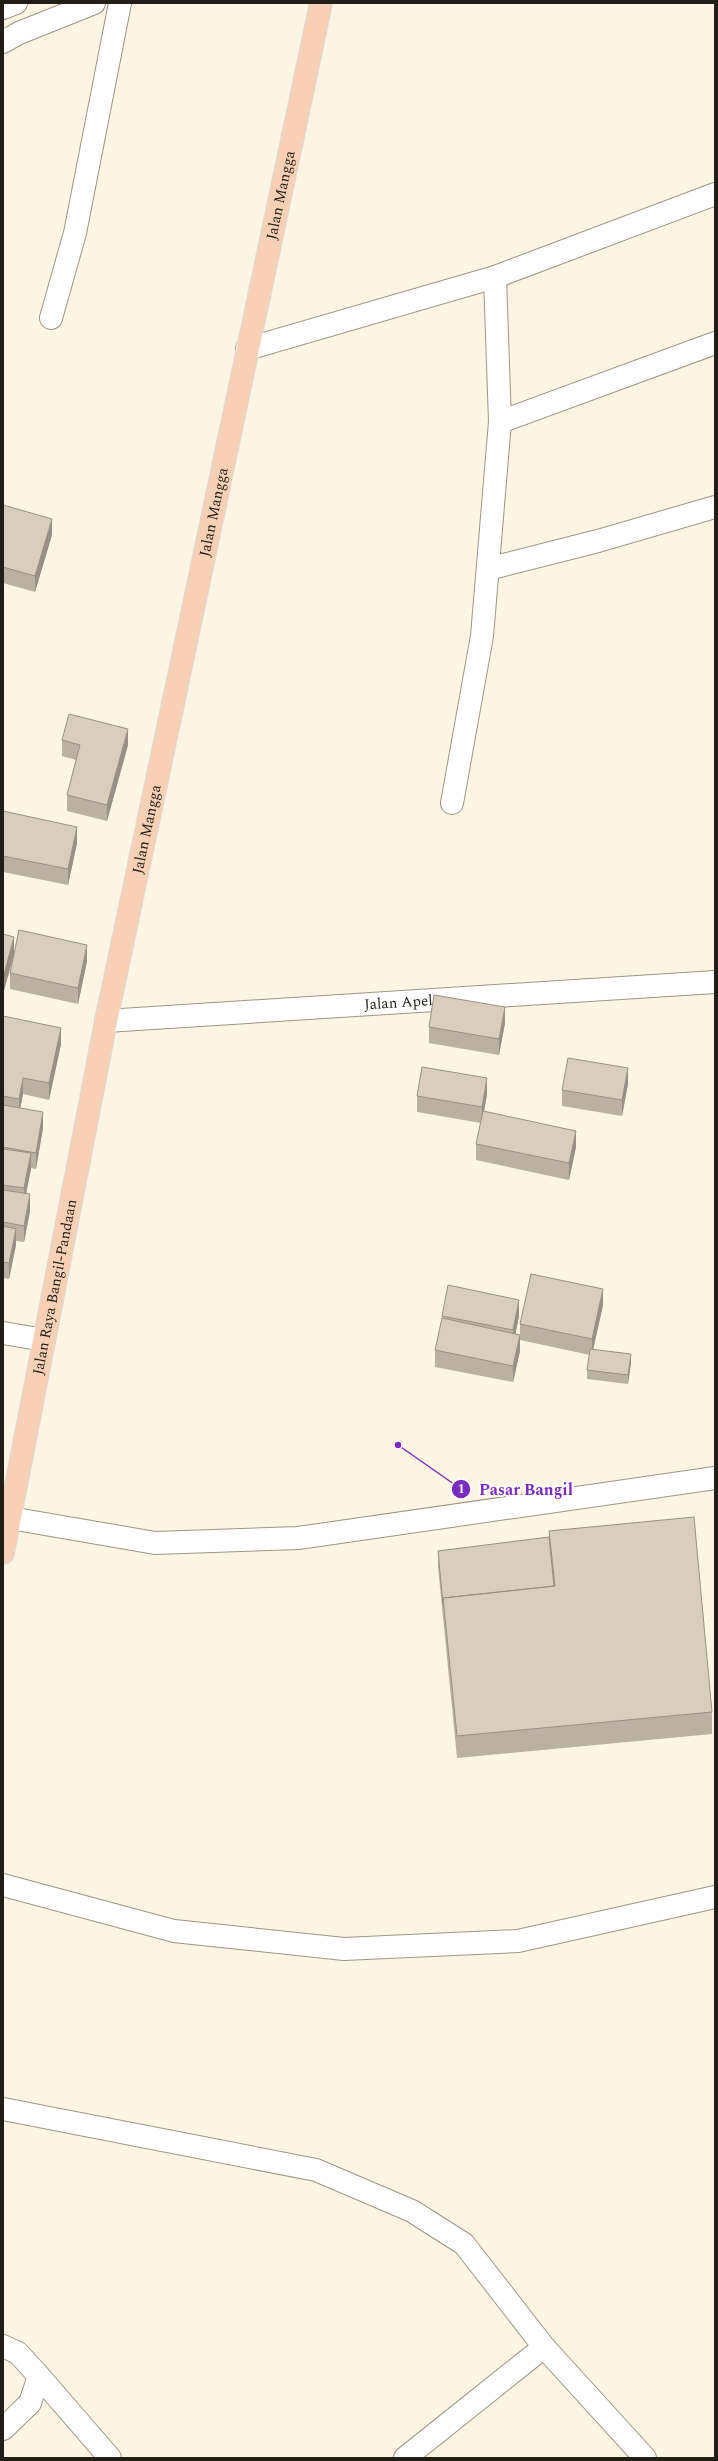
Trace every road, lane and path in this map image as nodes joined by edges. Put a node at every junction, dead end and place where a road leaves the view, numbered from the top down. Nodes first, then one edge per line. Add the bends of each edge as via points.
1 (16, 3) edge
2 (94, 3) edge
3 (120, 3) edge
4 (320, 3) edge
5 (3, 8) edge
6 (3, 42) edge
7 (715, 194) edge
8 (495, 277) junction
9 (51, 318) dead end
10 (715, 343) edge
11 (247, 349) junction
12 (500, 422) junction
13 (715, 507) edge
14 (488, 568) junction
15 (452, 803) dead end
16 (715, 982) edge
17 (106, 1021) junction
18 (3, 1333) edge
19 (44, 1340) junction
20 (715, 1478) edge
21 (10, 1518) junction
22 (3, 1553) edge
23 (3, 1885) edge
24 (715, 1897) edge
25 (3, 2109) edge
26 (3, 2346) edge
27 (544, 2347) junction
28 (39, 2376) junction
29 (3, 2429) edge
30 (110, 2458) edge
31 (406, 2458) edge
32 (646, 2458) edge

1 - 5 street
2 - 6 street
3 - 9 street via 75,233
4 - 11 main road, Jalan Mangga
7 - 8 street
8 - 11 street
8 - 12 street
10 - 12 street
11 - 17 main road, Jalan Mangga
12 - 14 street
13 - 14 street via 598,542
14 - 15 street via 482,636
16 - 17 street, Jalan Apel
17 - 19 main road, Jalan Raya Bangil-Pandaan
18 - 19 street
19 - 21 main road, Jalan Raya Bangil-Pandaan
20 - 21 street via 298,1538 155,1543
21 - 22 main road, Jalan Raya Bangil-Pandaan
23 - 24 street via 174,1931 344,1949 518,1941
25 - 27 street via 316,2170 412,2211 464,2244
26 - 28 street via 18,2353
27 - 31 street
27 - 32 street
28 - 29 street via 30,2403
28 - 30 street

